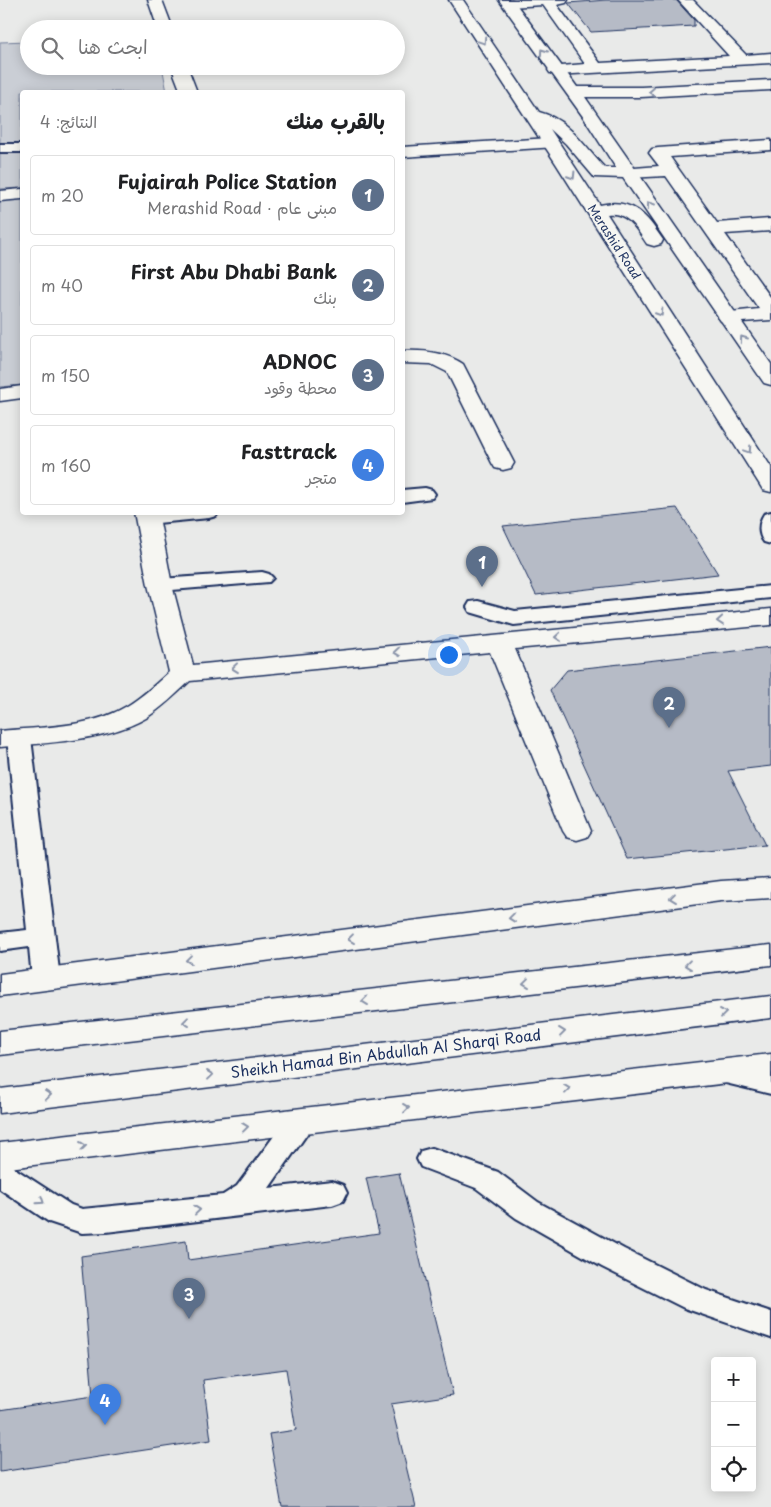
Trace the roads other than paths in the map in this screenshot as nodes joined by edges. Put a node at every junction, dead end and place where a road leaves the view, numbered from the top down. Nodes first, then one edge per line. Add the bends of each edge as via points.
1 (155, 0) edge
2 (456, 0) edge
3 (554, 0) edge
4 (685, 0) edge
5 (507, 2) edge
6 (163, 20) edge
7 (771, 58) edge
8 (741, 59) junction
9 (596, 68) junction
10 (556, 70) junction
11 (183, 75) edge
12 (771, 85) edge
13 (188, 90) edge
14 (572, 92) junction
15 (771, 96) edge
16 (607, 112) junction
17 (532, 115) junction
18 (550, 143) junction
19 (771, 145) edge
20 (0, 148) edge
21 (20, 148) edge
22 (405, 152) edge
23 (670, 170) junction
24 (628, 173) junction
25 (20, 194) edge
26 (0, 196) edge
27 (595, 212) junction
28 (771, 225) edge
29 (712, 230) junction
30 (701, 278) junction
31 (771, 313) edge
32 (728, 317) junction
33 (405, 357) edge
34 (771, 379) edge
35 (20, 392) edge
36 (0, 395) edge
37 (503, 463) dead end
38 (771, 485) edge
39 (425, 494) dead end
40 (405, 496) edge
41 (147, 515) edge
42 (771, 518) edge
43 (771, 538) edge
44 (262, 578) dead end
45 (160, 585) junction
46 (771, 592) edge
47 (478, 607) dead end
48 (771, 617) edge
49 (500, 642) junction
50 (182, 674) junction
51 (10, 738) edge
52 (577, 830) dead end
53 (771, 869) edge
54 (771, 888) edge
55 (721, 891) junction
56 (42, 937) junction
57 (0, 942) edge
58 (771, 955) edge
59 (46, 979) junction
60 (0, 985) edge
61 (771, 1007) edge
62 (0, 1043) edge
63 (771, 1066) edge
64 (716, 1072) junction
65 (771, 1084) edge
66 (0, 1101) edge
67 (301, 1121) junction
68 (0, 1156) edge
69 (432, 1159) dead end
70 (0, 1174) edge
71 (332, 1192) dead end
72 (233, 1204) junction
73 (771, 1325) edge

1 - 6 main road
2 -> 17 main road, Merashid Road
3 - 5 main road
3 - 9 main road
4 - 8 main road
10 -> 5 main road
7 - 8 main road
8 - 9 main road
9 - 10 main road
10 - 14 main road
11 - 13 main road
12 -> 14 main road
14 - 16 main road
15 - 16 main road via 677,102
16 - 24 main road
17 - 18 main road, Merashid Road
17 - 24 main road via 546,119 567,133 600,173
18 - 22 main road
18 -> 27 main road, Merashid Road
19 - 23 main road via 658,153
20 - 21 lane
23 - 24 main road
23 - 29 main road
30 -> 24 main road
25 - 26 main road
27 - 30 main road via 622,207 633,212 664,253 680,267
27 -> 38 main road, Merashid Road
28 - 29 main road
29 - 31 main road
30 - 32 main road
31 - 32 main road
34 -> 32 main road
33 - 37 main road via 433,358 456,368
35 - 36 main road
39 - 40 lane
41 - 45 main road
42 - 43 lane
44 - 45 lane
45 - 50 main road
46 - 47 lane via 514,618
48 -> 49 main road
49 -> 50 main road
49 - 52 main road
50 - 51 main road via 133,714 102,726
51 - 56 lane
53 - 55 main road
54 - 55 main road
55 -> 59 main road
56 - 57 lane
56 - 59 lane
58 -> 62 main road
59 - 60 main road
66 -> 61 main road, Sheikh Hamad Bin Abdullah Al Sharqi Road
63 - 64 main road
64 - 65 lane
67 -> 64 main road
68 -> 67 main road
67 - 72 lane via 248,1194
69 - 73 lane via 487,1180 527,1210 695,1299
70 -> 72 lane via 60,1214 82,1221
71 - 72 lane

